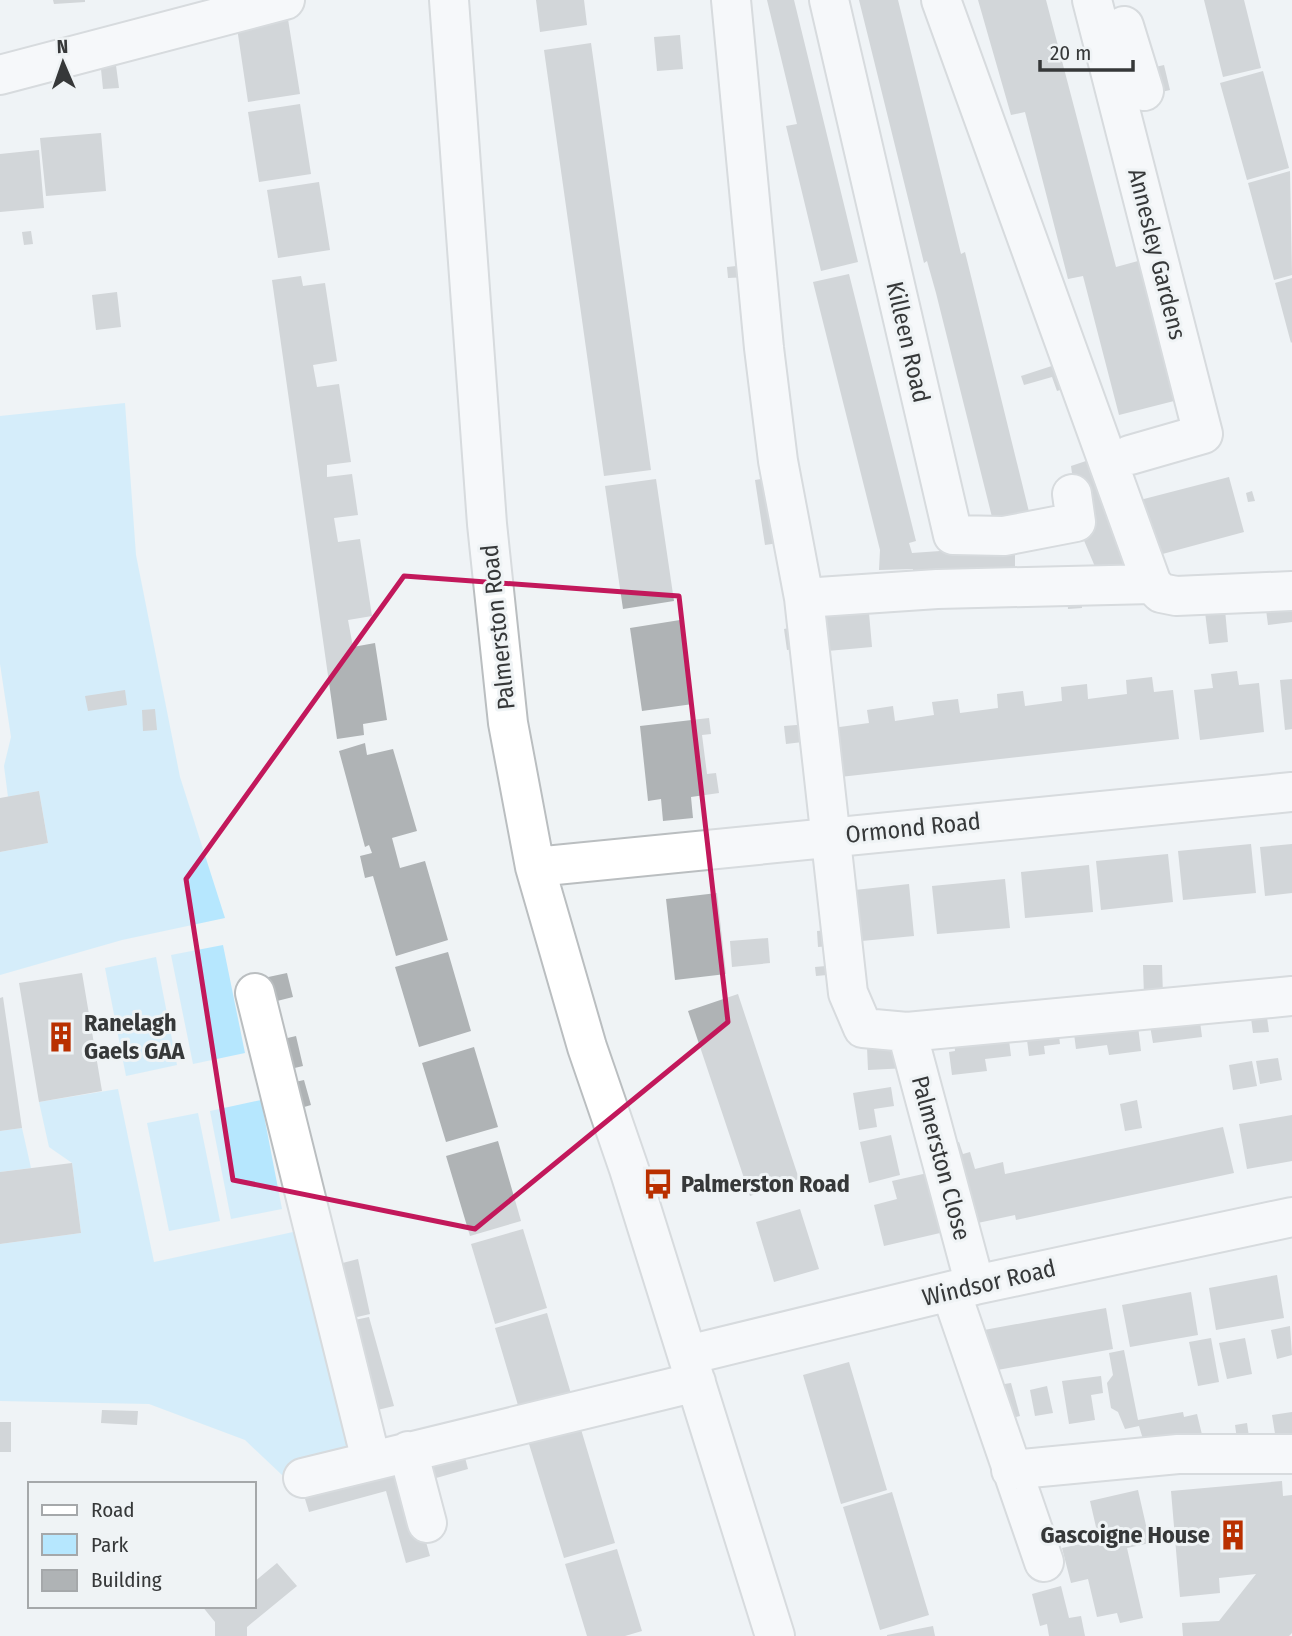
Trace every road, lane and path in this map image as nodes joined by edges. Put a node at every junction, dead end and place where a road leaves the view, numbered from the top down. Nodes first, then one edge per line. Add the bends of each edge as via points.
1 (285, 0) edge
2 (449, 0) edge
3 (731, 0) edge
4 (829, 0) edge
5 (941, 0) edge
6 (1092, 0) edge
7 (1117, 0) edge
8 (0, 75) edge
9 (1144, 91) dead end
10 (1130, 455) dead end
11 (1072, 494) dead end
12 (1152, 584) junction
13 (1292, 591) edge
14 (803, 598) junction
15 (1292, 792) edge
16 (828, 837) junction
17 (535, 867) junction
18 (255, 993) dead end
19 (1292, 996) edge
20 (907, 1032) junction
21 (1292, 1217) edge
22 (963, 1288) junction
23 (692, 1368) junction
24 (408, 1451) junction
25 (1292, 1454) edge
26 (371, 1460) junction
27 (1012, 1469) junction
28 (303, 1478) dead end
29 (427, 1523) dead end
30 (1044, 1562) dead end
31 (775, 1636) edge

1 - 8 street
2 - 17 street, Palmerston Road via 487,524 508,723
3 - 14 street via 776,448
4 - 11 street, Killeen Road via 953,535 1004,536 1076,522
5 - 12 street
6 - 10 street, Annesley Gardens via 1203,434
7 - 9 street
12 - 13 street via 1161,593 1176,596
12 - 14 street via 937,589
14 - 16 street
15 - 16 street, Ormond Road
16 - 17 street, Ormond Road
16 - 20 street via 848,993 863,1028
17 - 23 street, Palmerston Road via 587,1047
18 - 26 street
19 - 20 street
20 - 22 street, Palmerston Close
21 - 22 street, Windsor Road
22 - 23 street, Windsor Road
22 - 27 street, Palmerston Close
23 - 24 street, Windsor Road
23 - 31 street, Palmerston Road
24 - 26 street, Windsor Road
24 - 29 street
25 - 27 street via 1178,1454
26 - 28 street, Windsor Road
27 - 30 street, Palmerston Close

